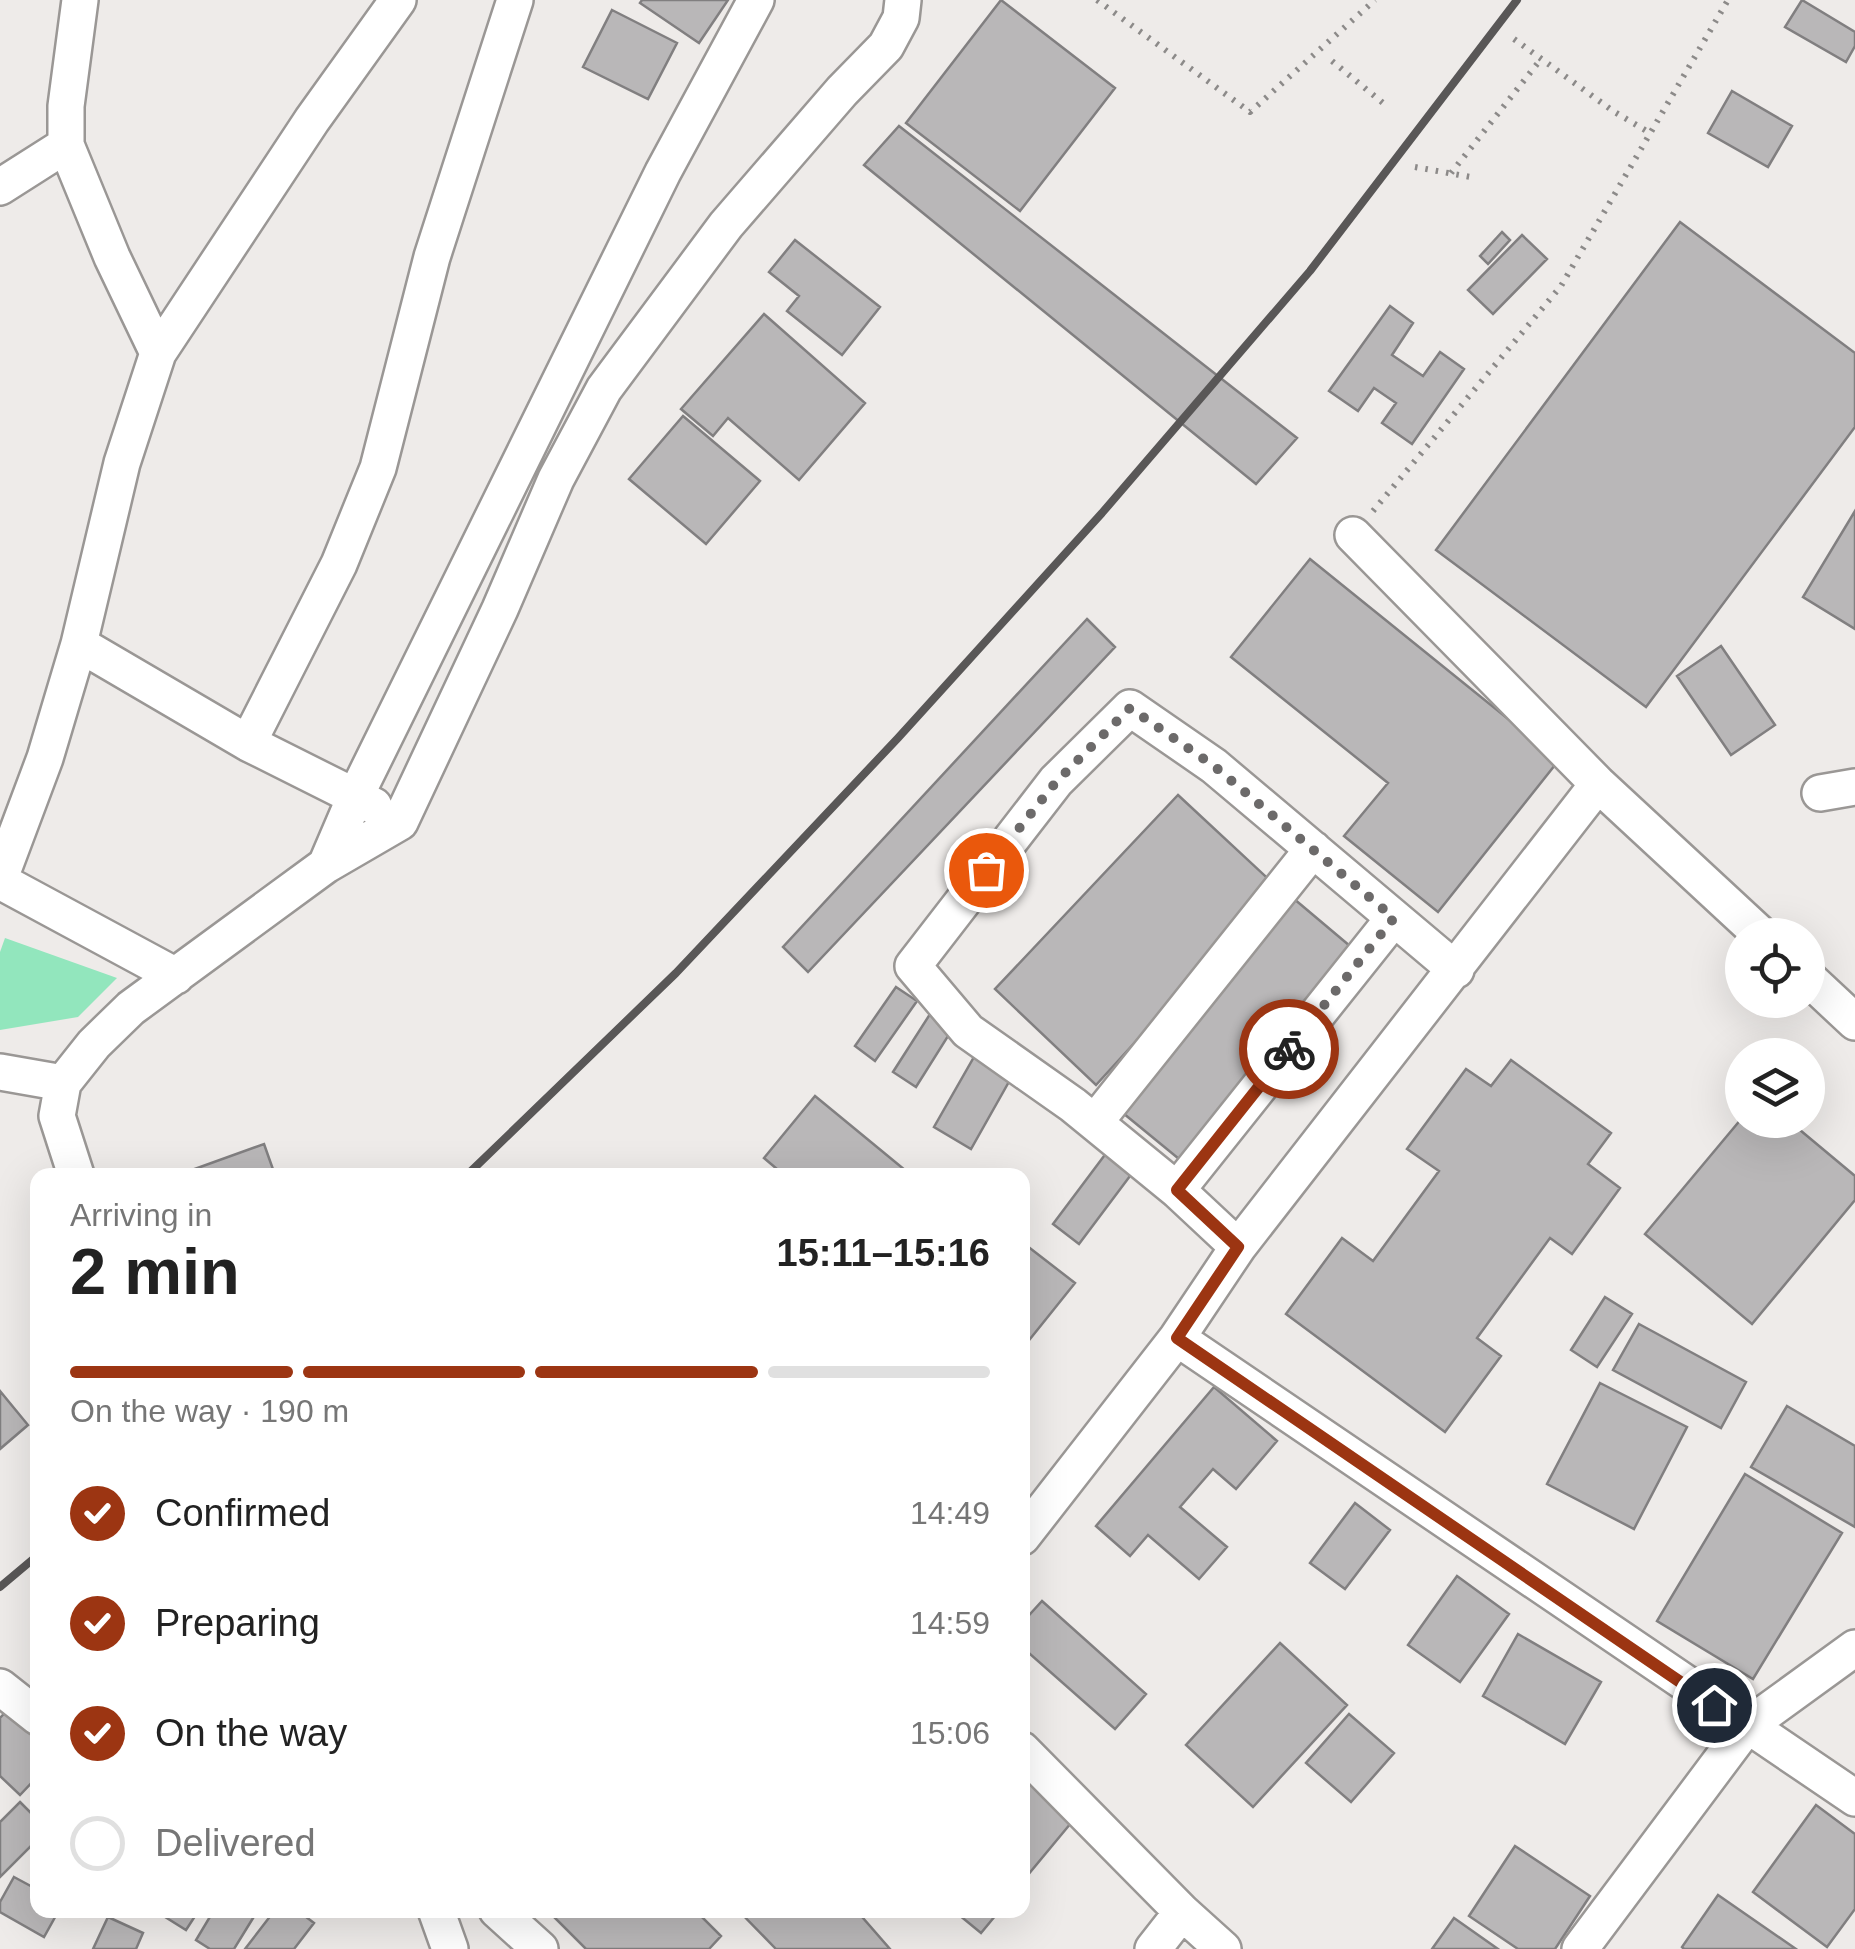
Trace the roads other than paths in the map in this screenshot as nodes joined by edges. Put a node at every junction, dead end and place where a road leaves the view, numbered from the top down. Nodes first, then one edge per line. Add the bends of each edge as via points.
1 (80, 0) edge
2 (398, 0) edge
3 (515, 0) edge
4 (756, 0) edge
5 (902, 0) edge
6 (66, 145) junction
7 (0, 188) edge
8 (158, 353) junction
9 (1353, 534) road end
10 (79, 644) junction
11 (248, 743) junction
12 (1598, 784) junction
13 (1855, 787) edge
14 (1820, 793) dead end
15 (356, 795) junction
16 (400, 822) junction
17 (1313, 849) junction
18 (326, 865) junction
19 (0, 880) edge
20 (1394, 918) junction
21 (1742, 918) edge
22 (1456, 970) junction
23 (176, 976) junction
24 (1825, 994) edge
25 (1855, 1022) edge
26 (0, 1072) edge
27 (63, 1083) junction
28 (1095, 1122) junction
29 (74, 1168) edge
30 (1177, 1190) junction
31 (1238, 1247) junction
32 (1177, 1338) junction
33 (1030, 1527) edge
34 (1855, 1648) edge
35 (0, 1688) edge
36 (30, 1712) edge
37 (1746, 1727) junction
38 (1030, 1758) edge
39 (1855, 1798) edge
40 (1182, 1912) junction
41 (439, 1918) edge
42 (506, 1918) edge
43 (450, 1949) edge
44 (540, 1949) edge
45 (1153, 1949) edge
46 (1223, 1949) edge
47 (1580, 1949) edge

1 - 6 street
2 - 8 street
3 - 11 street via 432,257 378,468 340,564
4 - 15 street via 663,172
5 - 16 street via 886,46 726,225 604,389
6 - 7 street
6 - 8 street
8 - 10 street via 122,463
9 - 12 street
10 - 11 street
10 - 19 street
11 - 15 street
12 - 21 street
12 - 22 street
13 - 14 street
15 - 16 street
15 - 18 street
16 - 18 street
17 - 20 street
17 - 28 street
17 - 28 street via 1214,766 1130,708 1056,782 913,966 968,1031
18 - 23 street
19 - 23 street
20 - 22 street
20 - 30 street
22 - 31 street
23 - 27 street via 130,1008
24 - 25 street
26 - 27 street
27 - 29 street via 57,1116
28 - 30 street
30 - 31 street
31 - 32 street
32 - 33 street
32 - 37 street
34 - 37 street
35 - 36 street
37 - 39 street
37 - 47 street
38 - 40 street
40 - 45 street
40 - 46 street
41 - 43 street
42 - 44 street

